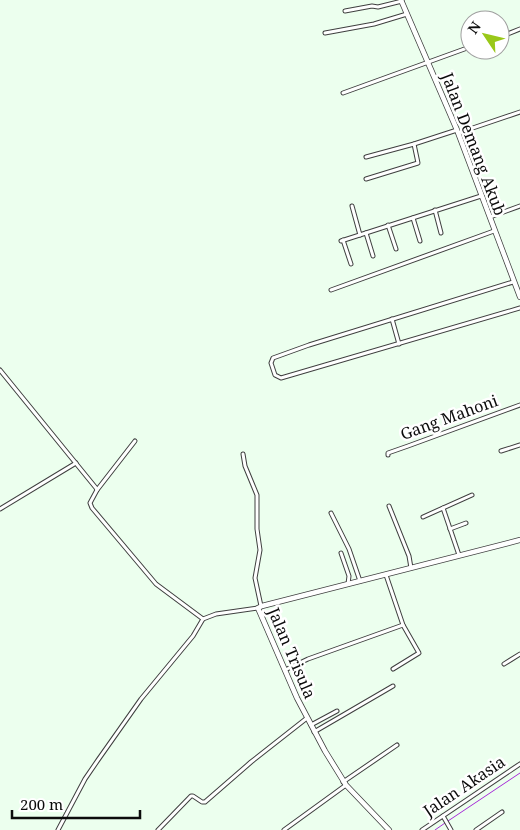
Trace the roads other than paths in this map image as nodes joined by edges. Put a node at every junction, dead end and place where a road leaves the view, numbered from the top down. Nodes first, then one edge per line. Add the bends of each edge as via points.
1 (401, 1) edge
2 (345, 11) dead end
3 (407, 14) junction
4 (325, 34) dead end
5 (460, 52) edge
6 (429, 63) junction
7 (343, 93) dead end
8 (520, 112) edge
9 (457, 132) junction
10 (414, 144) junction
11 (366, 157) dead end
12 (366, 179) dead end
13 (481, 196) junction
14 (352, 206) dead end
15 (520, 206) edge
16 (435, 210) junction
17 (413, 218) junction
18 (489, 218) junction
19 (388, 225) junction
20 (494, 231) junction
21 (366, 233) junction
22 (441, 233) dead end
23 (360, 235) junction
24 (420, 241) dead end
25 (396, 248) dead end
26 (373, 256) dead end
27 (351, 264) dead end
28 (513, 282) junction
29 (331, 290) dead end
30 (520, 297) edge
31 (520, 308) edge
32 (392, 319) junction
33 (399, 344) junction
34 (0, 370) edge
35 (520, 405) edge
36 (135, 441) dead end
37 (520, 445) edge
38 (501, 451) dead end
39 (243, 454) dead end
40 (388, 455) dead end
41 (76, 463) junction
42 (97, 489) junction
43 (472, 495) dead end
44 (389, 506) dead end
45 (443, 508) junction
46 (0, 509) edge
47 (331, 513) dead end
48 (424, 517) dead end
49 (466, 523) dead end
50 (450, 529) junction
51 (520, 540) edge
52 (341, 553) dead end
53 (459, 556) junction
54 (411, 568) junction
55 (386, 575) junction
56 (360, 582) junction
57 (348, 585) junction
58 (259, 607) junction
59 (203, 619) junction
60 (404, 625) junction
61 (520, 654) edge
62 (504, 664) dead end
63 (393, 669) dead end
64 (285, 670) junction
65 (393, 686) dead end
66 (337, 711) dead end
67 (307, 718) junction
68 (311, 725) junction
69 (314, 732) junction
70 (398, 745) dead end
71 (520, 764) edge
72 (344, 784) junction
73 (502, 812) dead end
74 (443, 816) junction
75 (58, 830) edge
76 (158, 830) edge
77 (284, 830) edge
78 (389, 830) edge
79 (422, 830) edge
80 (451, 830) edge
81 (476, 830) edge

1 - 2 street
1 - 3 street, Jalan Demang Akub
3 - 4 street
3 - 6 street, Jalan Demang Akub
5 - 6 street
6 - 7 street
6 - 9 street, Jalan Demang Akub
8 - 9 street
9 - 10 street
9 - 13 street, Jalan Demang Akub
10 - 11 street
10 - 12 street via 418,162
13 - 16 street
13 - 18 street, Jalan Demang Akub
14 - 23 street
15 - 18 street
16 - 17 street
16 - 22 street
17 - 19 street
17 - 24 street
18 - 20 street, Jalan Demang Akub
19 - 21 street
19 - 25 street
20 - 28 street, Jalan Demang Akub
20 - 29 street
21 - 23 street
21 - 26 street
23 - 27 street via 342,241
28 - 30 street, Jalan Demang Akub
28 - 32 street
31 - 33 street
32 - 33 street
32 - 33 street via 273,358 271,363 279,378
34 - 41 street
35 - 40 street, Gang Mahoni via 391,451
36 - 42 street
37 - 38 street
39 - 58 street via 257,495 260,550 255,578
41 - 42 street
41 - 46 street
42 - 59 street via 90,503 92,508 156,584
43 - 45 street
44 - 54 street
45 - 48 street
45 - 50 street
47 - 56 street via 349,549
49 - 50 street
50 - 53 street
51 - 53 street, Jalan Trisula
52 - 57 street
53 - 54 street, Jalan Trisula
54 - 55 street, Jalan Trisula
55 - 56 street, Jalan Trisula
55 - 60 street
56 - 57 street, Jalan Trisula
57 - 58 street, Jalan Trisula
58 - 59 street
58 - 64 street, Jalan Trisula
59 - 75 street via 84,780
60 - 63 street via 419,653
60 - 64 street
61 - 62 street
64 - 67 street, Jalan Trisula
65 - 69 street
66 - 68 street
67 - 68 street, Jalan Trisula
67 - 76 street via 205,802 191,796
68 - 69 street, Jalan Trisula
69 - 72 street, Jalan Trisula
70 - 72 street
71 - 74 street, Jalan Akasia
72 - 77 street
72 - 78 street, Jalan Trisula
73 - 81 street
74 - 79 street, Jalan Akasia
74 - 80 street

